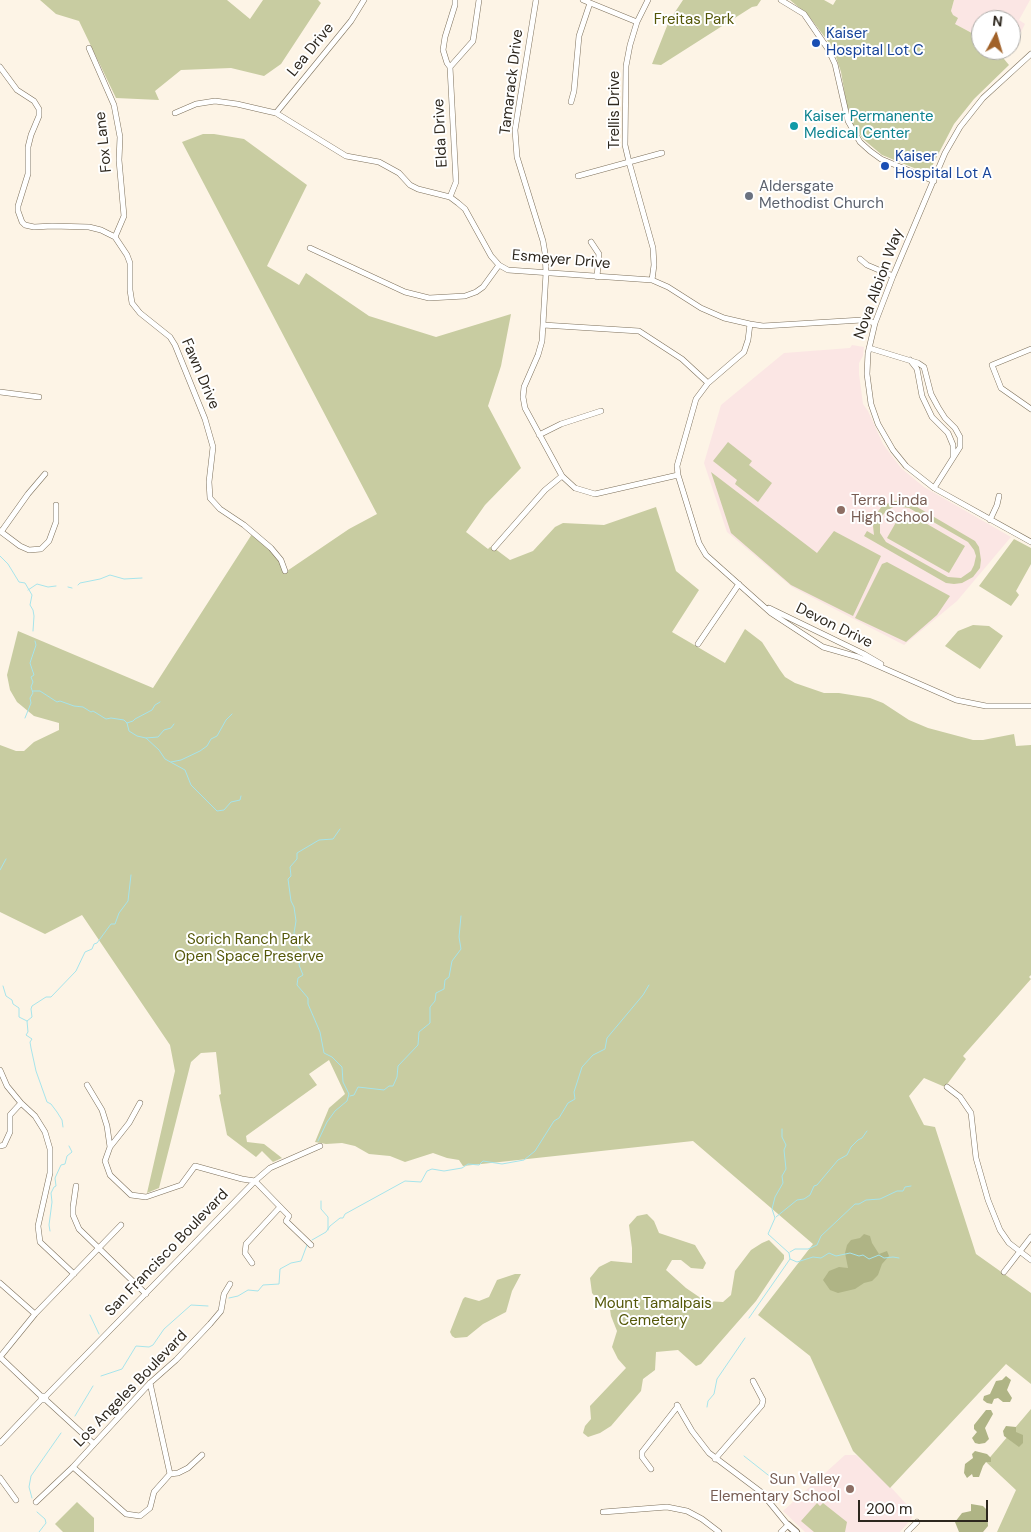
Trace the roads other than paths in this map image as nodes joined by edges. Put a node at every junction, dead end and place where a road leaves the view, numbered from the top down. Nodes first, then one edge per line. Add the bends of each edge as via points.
1 (364, 0) edge
2 (455, 0) edge
3 (479, 0) edge
4 (536, 0) edge
5 (583, 0) edge
6 (648, 0) edge
7 (782, 0) edge
8 (590, 2) junction
9 (637, 22) junction
10 (89, 48) dead end
11 (1031, 54) edge
12 (0, 67) edge
13 (450, 67) junction
14 (571, 102) dead end
15 (175, 113) dead end
16 (276, 113) junction
17 (662, 153) dead end
18 (629, 162) junction
19 (578, 176) dead end
20 (934, 181) junction
21 (450, 197) junction
22 (115, 237) junction
23 (591, 242) dead end
24 (310, 248) dead end
25 (860, 259) dead end
26 (499, 265) junction
27 (546, 273) junction
28 (597, 276) junction
29 (893, 276) junction
30 (652, 280) junction
31 (876, 323) junction
32 (750, 324) junction
33 (543, 325) junction
34 (869, 348) junction
35 (1031, 349) edge
36 (909, 360) junction
37 (708, 383) junction
38 (0, 392) edge
39 (39, 397) dead end
40 (1031, 409) edge
41 (601, 410) dead end
42 (539, 435) junction
43 (953, 457) junction
44 (45, 474) dead end
45 (678, 474) junction
46 (562, 476) junction
47 (934, 488) junction
48 (999, 496) dead end
49 (56, 505) dead end
50 (990, 520) junction
51 (1, 532) edge
52 (1031, 542) edge
53 (494, 548) dead end
54 (285, 571) dead end
55 (739, 584) junction
56 (759, 603) junction
57 (698, 644) dead end
58 (897, 674) junction
59 (1031, 706) edge
60 (0, 1070) edge
61 (87, 1085) dead end
62 (946, 1087) dead end
63 (21, 1103) junction
64 (140, 1103) dead end
65 (0, 1146) edge
66 (320, 1146) dead end
67 (110, 1147) junction
68 (254, 1181) junction
69 (76, 1186) dead end
70 (280, 1207) junction
71 (121, 1224) dead end
72 (1031, 1237) edge
73 (311, 1245) dead end
74 (98, 1249) junction
75 (1020, 1252) junction
76 (1031, 1260) edge
77 (252, 1263) dead end
78 (1004, 1272) dead end
79 (74, 1274) junction
80 (0, 1283) edge
81 (230, 1284) dead end
82 (146, 1294) junction
83 (36, 1314) junction
84 (0, 1357) edge
85 (753, 1381) dead end
86 (150, 1383) junction
87 (44, 1398) junction
88 (0, 1443) edge
89 (94, 1444) junction
90 (202, 1455) dead end
91 (715, 1459) junction
92 (74, 1466) junction
93 (651, 1469) dead end
94 (170, 1474) junction
95 (0, 1478) edge
96 (16, 1500) dead end
97 (36, 1502) dead end
98 (603, 1512) dead end
99 (917, 1522) dead end
100 (788, 1525) junction
101 (719, 1532) edge
102 (782, 1532) edge
103 (796, 1532) edge
104 (907, 1532) edge

1 - 16 street, Lea Drive via 351,21
2 - 13 street, Elda Drive via 443,50
3 - 13 street via 473,41
4 - 27 street, Tamarack Drive via 515,130 517,157 543,241
5 - 8 street
6 - 9 street, Trellis Drive
7 - 20 street via 804,14 828,49 835,64 848,121 860,142 881,159
8 - 9 street
8 - 14 street via 579,36
9 - 18 street, Trellis Drive via 626,66 625,144
10 - 22 street, Fox Lane via 114,105 120,137 124,216
11 - 20 street, Nova Albion Way via 983,98 960,127
12 - 22 street via 17,90 34,101 39,109 28,147 28,174 18,206 22,222 34,228 90,227
13 - 21 street, Elda Drive via 456,182
15 - 16 street, Esmeyer Drive via 196,104 215,101
16 - 21 street, Esmeyer Drive via 346,156 379,162 418,189
17 - 18 street
18 - 19 street
18 - 30 street, Trellis Drive via 653,248
20 - 29 street, Nova Albion Way
21 - 26 street, Esmeyer Drive via 465,209
22 - 54 street, Fawn Drive via 130,263 132,303 170,337 206,419 213,447 210,498 271,548
23 - 28 street via 598,254
24 - 26 street via 405,292 429,298 465,296 476,292
25 - 29 street
26 - 27 street, Esmeyer Drive via 517,271
27 - 28 street, Esmeyer Drive
27 - 33 street, Tamarack Drive
28 - 30 street, Esmeyer Drive
29 - 31 street, Nova Albion Way
30 - 32 street, Esmeyer Drive via 709,312
31 - 32 street, Esmeyer Drive via 862,320
31 - 34 street, Nova Albion Way
32 - 37 street, Devon Drive via 744,352
33 - 37 street via 639,331 682,359
33 - 42 street, Tamarack Drive via 538,355 527,378 523,397 527,415
34 - 36 street
34 - 47 street, Nova Albion Way via 868,390 878,424 899,458
35 - 40 street via 992,366 1001,388
36 - 43 street via 917,369 922,396 932,417 948,433
36 - 43 street via 924,367 931,394 960,437 960,448
37 - 45 street, Devon Drive via 696,399
38 - 39 street
41 - 42 street
42 - 46 street, Tamarack Drive
43 - 47 street
44 - 51 street
45 - 46 street, Tamarack Drive via 595,494 575,488
45 - 55 street, Devon Drive via 699,544 706,555
46 - 53 street via 545,490
47 - 50 street, Nova Albion Way
48 - 50 street
49 - 51 street via 56,522 49,541 41,549 29,550
50 - 52 street, Nova Albion Way
55 - 56 street, Devon Drive
55 - 57 street
56 - 58 street, Devon Drive via 864,654
56 - 58 street, Devon Drive via 823,646
58 - 59 street, Devon Drive via 956,700 986,706
60 - 63 street via 7,1086
61 - 67 street via 102,1110
62 - 75 street via 960,1097 971,1112 976,1158 988,1200 1000,1230
63 - 65 street via 10,1115 10,1132 4,1145
63 - 79 street via 35,1116 50,1149 50,1173 38,1226 40,1242
64 - 67 street
66 - 68 street, San Francisco Boulevard via 270,1168
67 - 68 street via 105,1161 110,1175 131,1195 146,1197 181,1185 195,1166
68 - 70 street
68 - 82 street, San Francisco Boulevard
69 - 74 street via 73,1207 76,1223
70 - 73 street via 289,1216 286,1221
70 - 77 street via 246,1244 245,1254
71 - 74 street
72 - 75 street
74 - 79 street
74 - 82 street
75 - 76 street
75 - 78 street
79 - 83 street
80 - 83 street
81 - 86 street, Los Angeles Boulevard via 224,1294 221,1311
82 - 87 street, San Francisco Boulevard
83 - 84 street
84 - 87 street
85 - 91 street via 762,1404
86 - 89 street, Los Angeles Boulevard
86 - 94 street
87 - 88 street, San Francisco Boulevard
87 - 89 street
89 - 92 street, Los Angeles Boulevard
90 - 94 street via 188,1468
91 - 93 street via 692,1431 678,1406 642,1452
91 - 100 street via 761,1492
92 - 94 street via 126,1514 140,1516 150,1508 154,1492
92 - 97 street, Los Angeles Boulevard
95 - 96 street
98 - 101 street via 667,1507 687,1511
99 - 104 street
100 - 102 street
100 - 103 street

